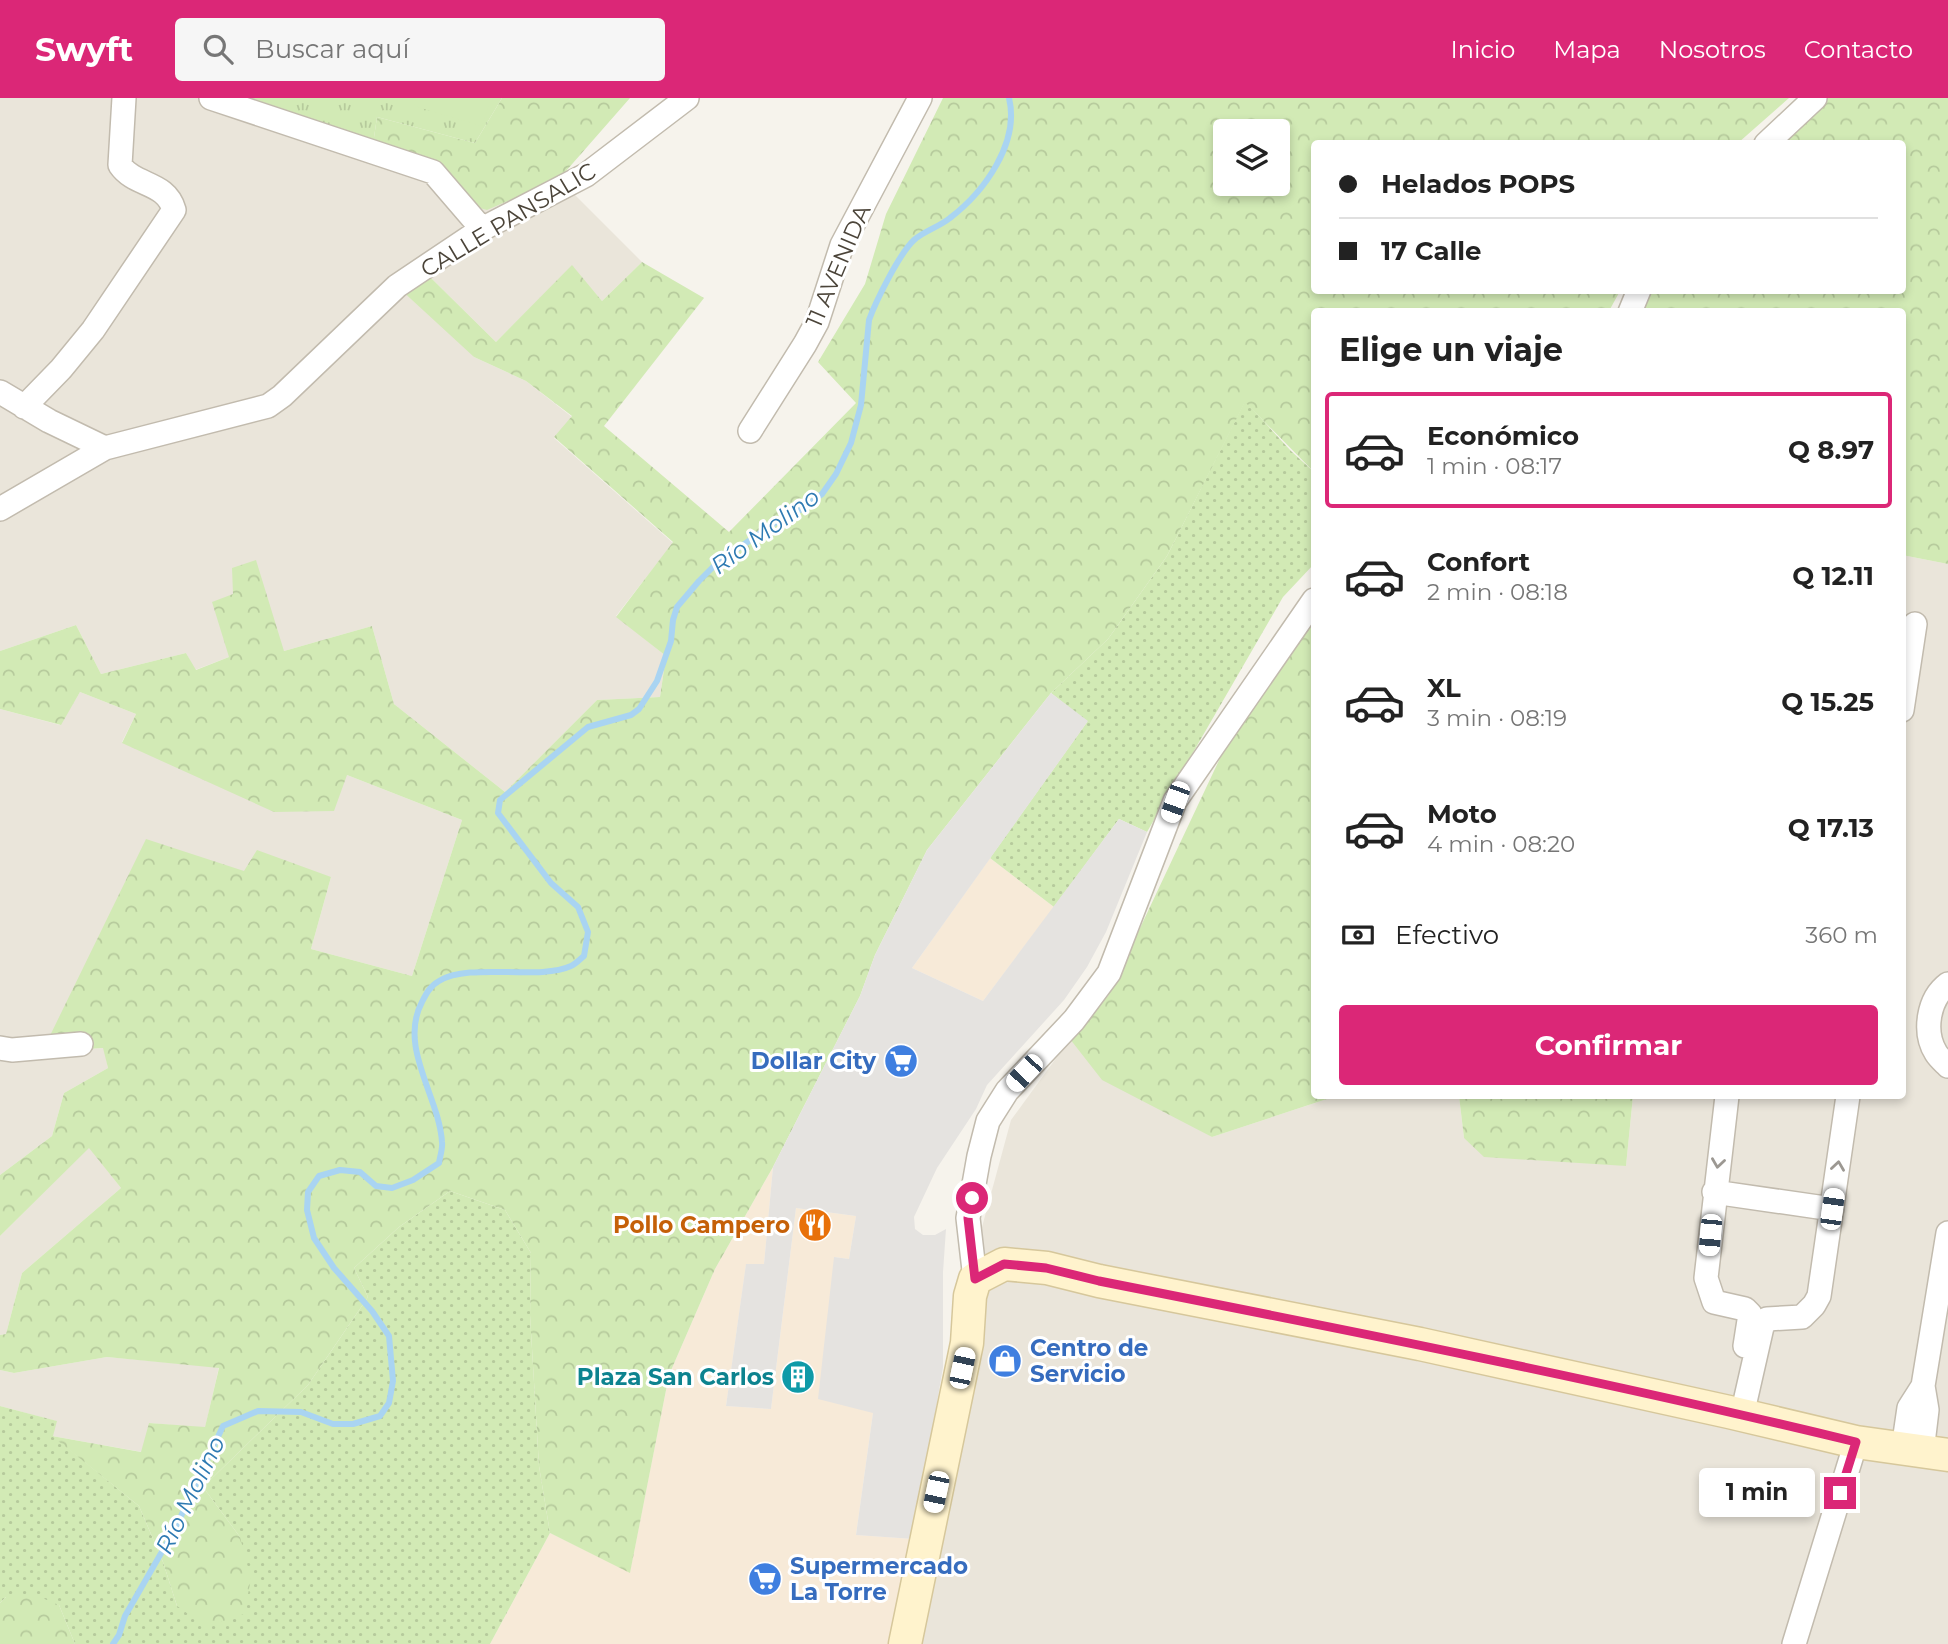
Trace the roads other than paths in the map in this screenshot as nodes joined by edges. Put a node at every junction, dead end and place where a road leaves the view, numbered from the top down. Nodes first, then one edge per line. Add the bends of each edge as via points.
1 (124, 98) edge
2 (211, 98) edge
3 (687, 98) edge
4 (920, 98) edge
5 (1815, 98) edge
6 (1770, 140) edge
7 (482, 229) junction
8 (0, 393) edge
9 (24, 407) junction
10 (750, 431) dead end
11 (105, 448) junction
12 (0, 509) edge
13 (1311, 604) edge
14 (1914, 624) dead end
15 (1906, 681) edge
16 (1948, 984) edge
17 (81, 1044) dead end
18 (0, 1048) edge
19 (1948, 1066) edge
20 (1727, 1099) edge
21 (1848, 1099) edge
22 (1714, 1192) junction
23 (1832, 1209) junction
24 (1948, 1233) edge
25 (975, 1279) junction
26 (1709, 1289) junction
27 (1814, 1305) junction
28 (1735, 1413) junction
29 (1856, 1442) junction
30 (1924, 1452) edge
31 (905, 1644) edge
32 (1794, 1644) edge

1 - 9 street via 120,165 126,174 162,191 174,210 93,330
2 - 7 street via 433,172
3 - 7 street, CALLE PANSALIC via 586,175
4 - 10 street, 11 AVENIDA via 842,245 817,321
5 - 6 street
7 - 11 street, CALLE PANSALIC via 397,286 268,406
8 - 9 street
9 - 11 street
11 - 12 street, CALLE PANSALIC
13 - 25 street via 1175,802 1109,973 1074,1020 1007,1091 988,1121 968,1218
14 - 15 street
16 - 19 street via 1931,1007 1928,1030 1936,1052
17 - 18 street
20 -> 22 street
23 -> 21 street
22 - 23 street
22 - 26 street via 1706,1278
23 - 27 street
24 - 30 street via 1923,1387 1909,1408
25 - 28 street via 1004,1264 1046,1268
25 - 31 street via 967,1343
26 - 27 street via 1762,1302
26 - 28 street via 1714,1302 1750,1314
27 - 28 street via 1802,1317 1767,1319
28 - 29 street
29 - 30 street
29 - 32 street

